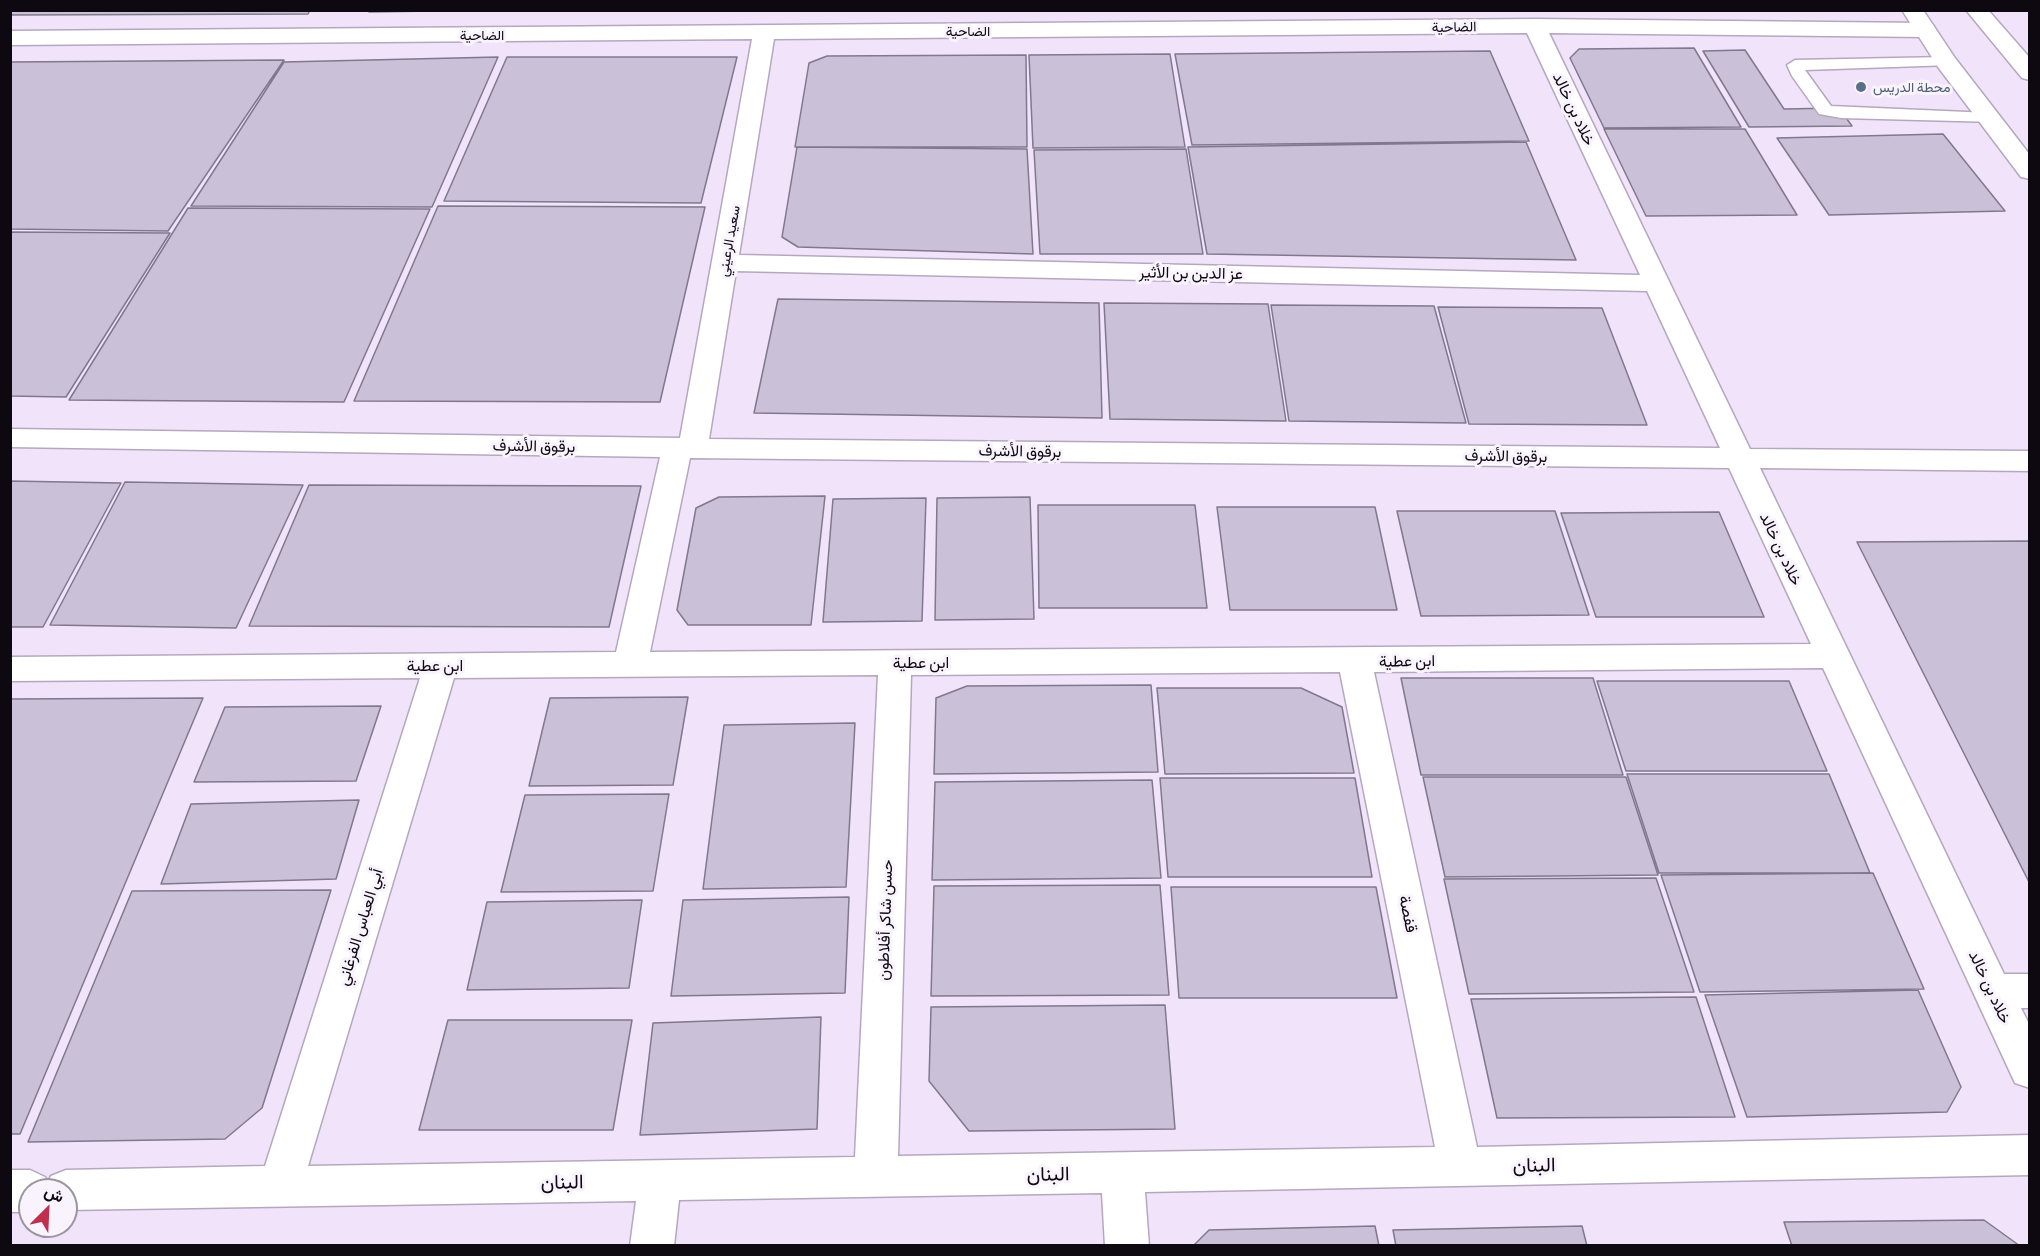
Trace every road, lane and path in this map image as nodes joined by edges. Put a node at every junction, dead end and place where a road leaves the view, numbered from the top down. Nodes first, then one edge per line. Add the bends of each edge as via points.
1 (645, 10) edge
2 (1912, 10) edge
3 (1976, 10) edge
4 (1228, 20) edge
5 (935, 21) edge
6 (1535, 26) junction
7 (1925, 30) junction
8 (764, 33) junction
9 (639, 34) junction
10 (10, 38) edge
11 (1946, 62) junction
12 (2030, 73) edge
13 (1990, 118) junction
14 (2030, 172) edge
15 (725, 263) junction
16 (1656, 283) junction
17 (10, 438) edge
18 (685, 448) junction
19 (1739, 458) junction
20 (2030, 461) edge
21 (1832, 656) junction
22 (1355, 661) junction
23 (895, 663) junction
24 (630, 665) junction
25 (441, 666) junction
26 (10, 669) edge
27 (2011, 991) edge
28 (2030, 1070) edge
29 (2030, 1155) edge
30 (1461, 1167) junction
31 (1122, 1173) junction
32 (876, 1177) junction
33 (660, 1181) junction
34 (280, 1187) junction
35 (78, 1190) edge
36 (651, 1245) edge
37 (1127, 1245) edge

1 - 9 street
2 - 7 street
3 - 12 street
4 - 5 street, الضاحية
4 - 6 street, الضاحية
5 - 8 street, الضاحية
6 - 7 street, الضاحية
6 - 16 street, خلاد بن خالد
7 - 11 street
8 - 9 street, الضاحية
8 - 15 street, سعيد الرعيني
9 - 10 street, الضاحية via 318,27
11 - 13 street
11 - 13 lane via 1795,65 1825,110
13 - 14 street
15 - 16 street, عز الدين بن الأثير
15 - 18 street, سعيد الرعيني
16 - 19 street, خلاد بن خالد
17 - 18 street, برقوق الأشرف
18 - 19 street, برقوق الأشرف
18 - 24 street, سعيد الرعيني
19 - 20 street, برقوق الأشرف
19 - 21 street, خلاد بن خالد
21 - 22 street, ابن عطية
21 - 27 street, خلاد بن خالد
22 - 23 street, ابن عطية
22 - 30 street, قفصة
23 - 24 street, ابن عطية
23 - 32 street, حسن شاكر أفلاطون
24 - 25 street, ابن عطية
25 - 26 street, ابن عطية
25 - 34 street, أبي العباس الفرغاني
27 - 28 street, خلاد بن خالد
29 - 30 street, البنان
30 - 31 street, البنان
31 - 32 street, البنان
31 - 37 street
32 - 33 street, البنان
33 - 34 street, البنان
33 - 36 street
34 - 35 street, البنان

